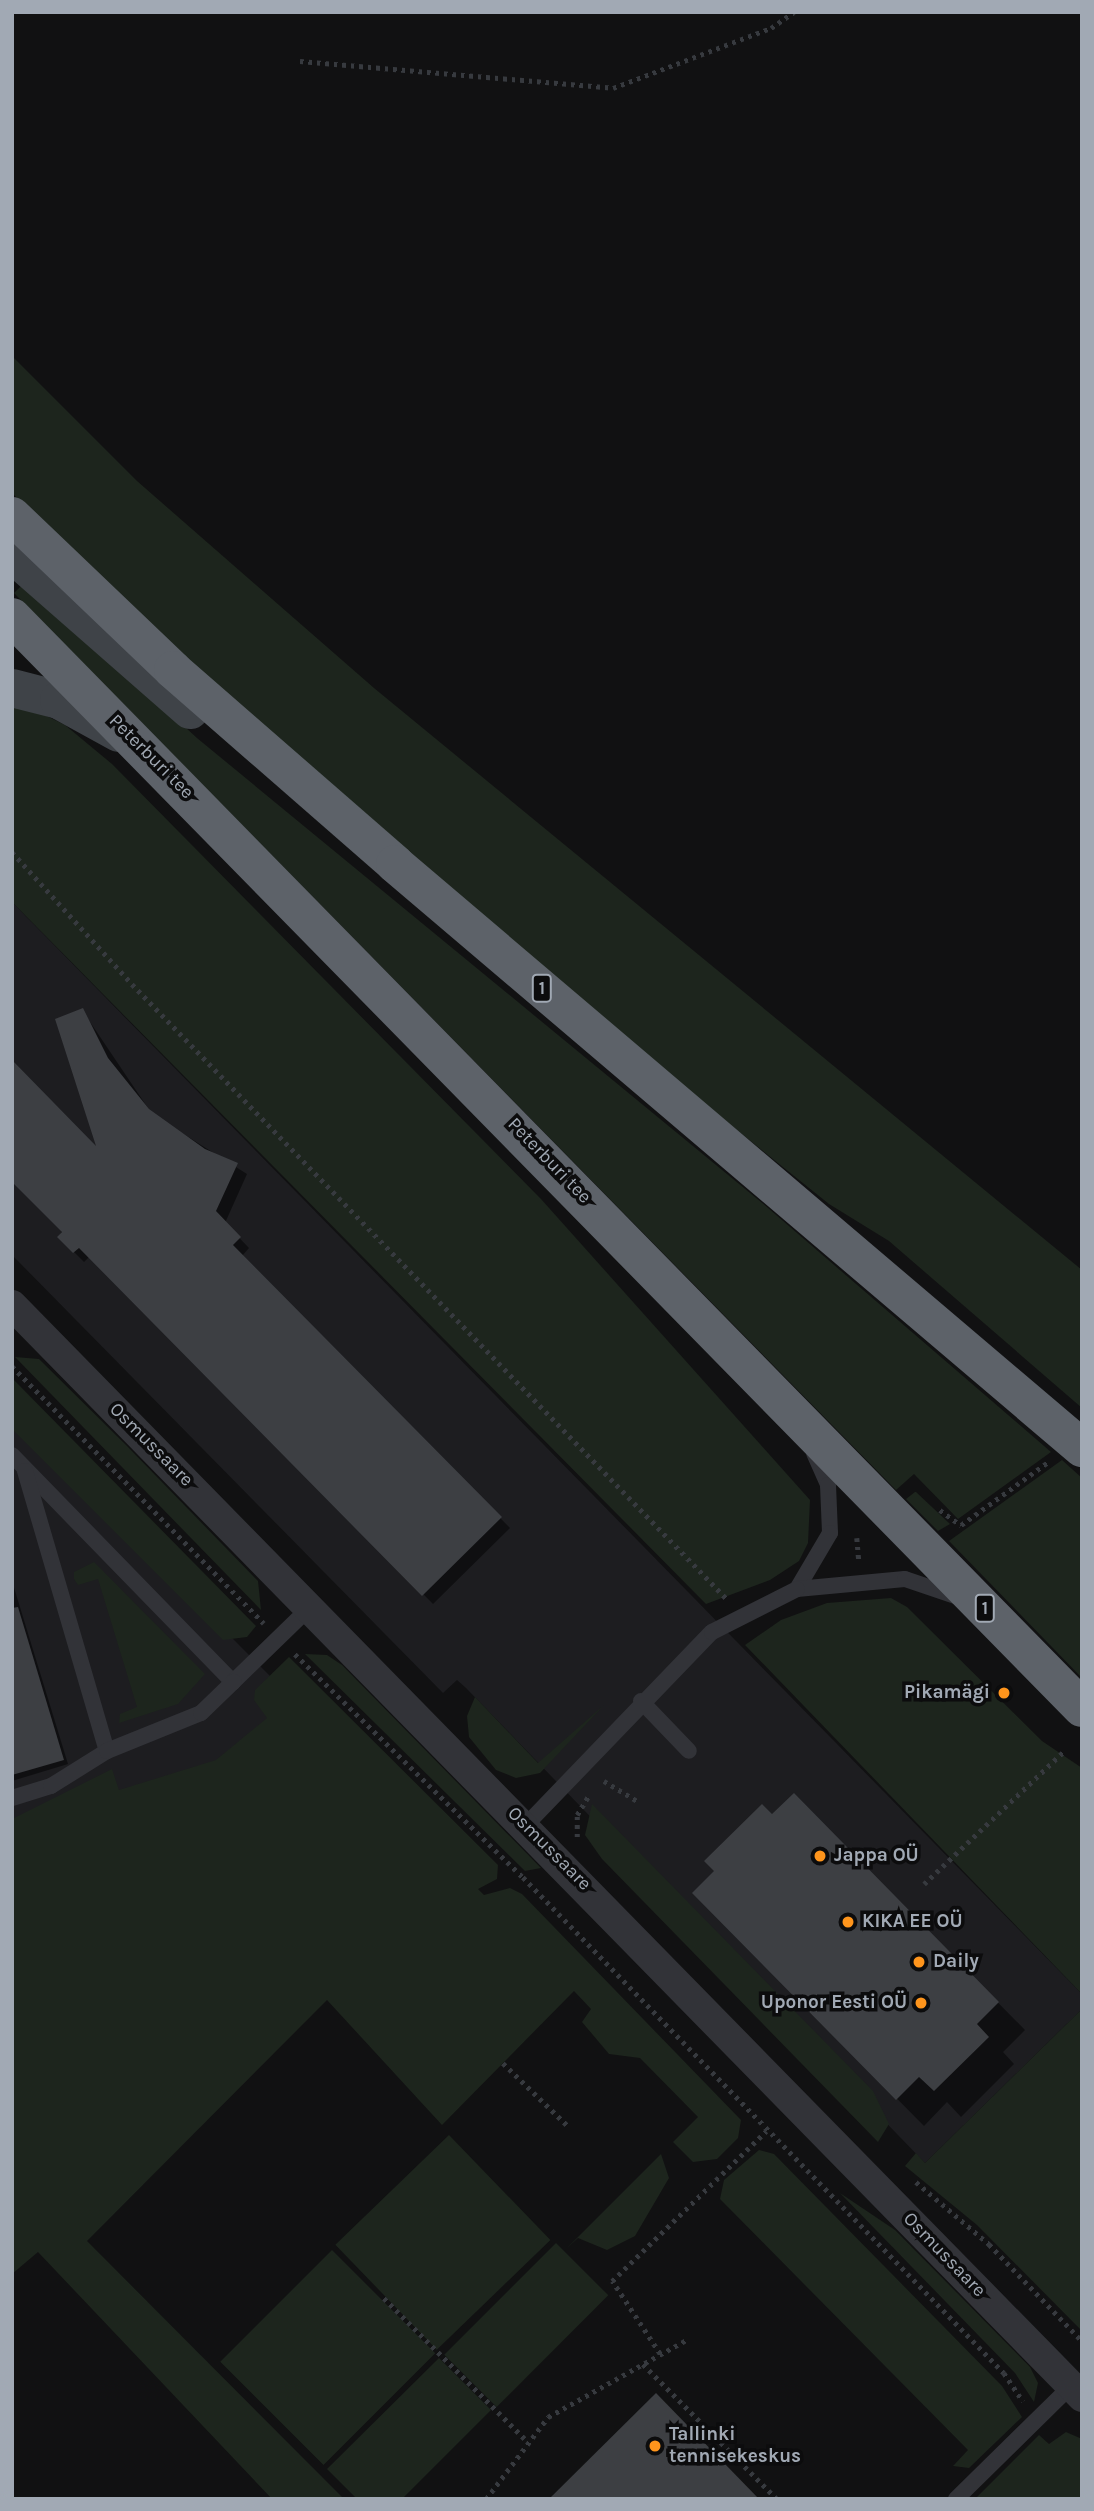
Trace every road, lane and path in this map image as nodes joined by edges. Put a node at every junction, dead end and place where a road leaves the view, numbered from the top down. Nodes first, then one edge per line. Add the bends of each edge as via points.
1 (794, 12) edge
2 (300, 61) dead end
3 (12, 516) edge
4 (12, 554) edge
5 (12, 618) edge
6 (12, 688) edge
7 (136, 742) junction
8 (12, 852) edge
9 (395, 864) junction
10 (15, 1312) edge
11 (12, 1366) edge
12 (760, 1377) junction
13 (1071, 1450) edge
14 (12, 1455) edge
15 (24, 1468) junction
16 (937, 1507) dead end
17 (857, 1538) dead end
18 (859, 1564) dead end
19 (797, 1588) junction
20 (310, 1607) junction
21 (990, 1613) junction
22 (743, 1615) junction
23 (278, 1637) junction
24 (233, 1682) junction
25 (641, 1702) junction
26 (1082, 1708) edge
27 (107, 1751) junction
28 (689, 1751) dead end
29 (1064, 1751) dead end
30 (12, 1798) edge
31 (639, 1802) dead end
32 (526, 1825) junction
33 (581, 1845) dead end
34 (924, 1884) dead end
35 (503, 2063) dead end
36 (567, 2125) dead end
37 (766, 2131) junction
38 (907, 2175) dead end
39 (384, 2298) dead end
40 (688, 2339) dead end
41 (1082, 2342) edge
42 (660, 2354) junction
43 (643, 2364) junction
44 (1076, 2391) edge
45 (1035, 2418) junction
46 (525, 2439) junction
47 (486, 2499) edge
48 (777, 2499) edge
49 (956, 2499) edge

1 - 2 path via 771,28 613,88
3 - 9 highway, 1 via 173,670
4 - 9 main road via 251,763
5 - 7 highway, Peterburi tee / 1
6 - 7 main road via 60,700
7 - 12 highway, Peterburi tee / 1
8 - 22 path via 142,995
9 - 13 highway, 1
10 - 20 street, Osmussaare
11 - 23 path
12 - 19 lane via 820,1461 828,1485 830,1533
12 - 21 highway, Peterburi tee / 1
13 - 16 path via 961,1525
14 - 15 lane
15 - 24 lane
15 - 27 lane
17 - 18 path
19 - 21 lane via 905,1579
19 - 22 lane
20 - 23 lane
20 - 32 street, Osmussaare
21 - 26 highway, Peterburi tee / 1
22 - 25 lane via 712,1632
23 - 24 lane
23 - 37 path via 523,1877
24 - 27 lane via 201,1713
25 - 28 lane
25 - 32 lane
27 - 30 lane via 51,1786
29 - 34 path
31 - 33 path via 607,1778 577,1815
32 - 44 street, Osmussaare
35 - 36 path
37 - 42 path via 612,2281
37 - 45 path via 1004,2373
38 - 41 path via 989,2244
39 - 46 path
40 - 42 path
42 - 43 path
43 - 46 path via 548,2417
43 - 48 path
44 - 45 lane
45 - 49 lane
46 - 47 path

